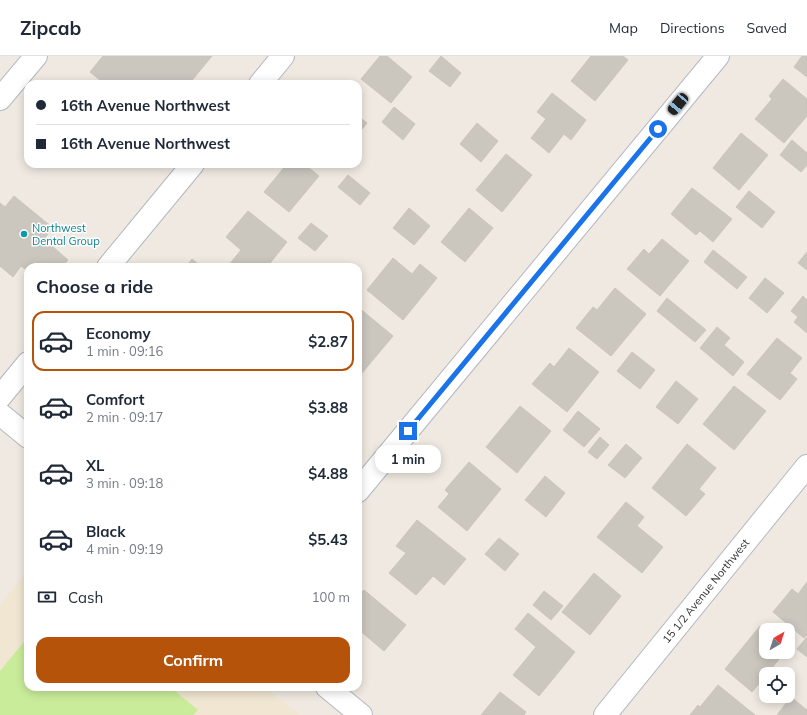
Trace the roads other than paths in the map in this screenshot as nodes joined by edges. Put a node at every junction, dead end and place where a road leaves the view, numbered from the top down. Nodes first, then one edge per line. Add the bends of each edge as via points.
1 (36, 56) edge
2 (283, 56) edge
3 (718, 56) edge
4 (263, 80) edge
5 (0, 99) edge
6 (190, 168) edge
7 (111, 263) edge
8 (24, 368) edge
9 (0, 397) edge
10 (0, 414) edge
11 (24, 434) edge
12 (807, 466) edge
13 (362, 487) edge
14 (332, 691) edge
15 (361, 715) edge
16 (605, 715) edge

1 - 5 street
2 - 4 street
3 - 13 street
6 - 7 street
8 - 9 street
10 - 11 street
12 - 16 street, 15 1/2 Avenue Northwest
14 - 15 street

